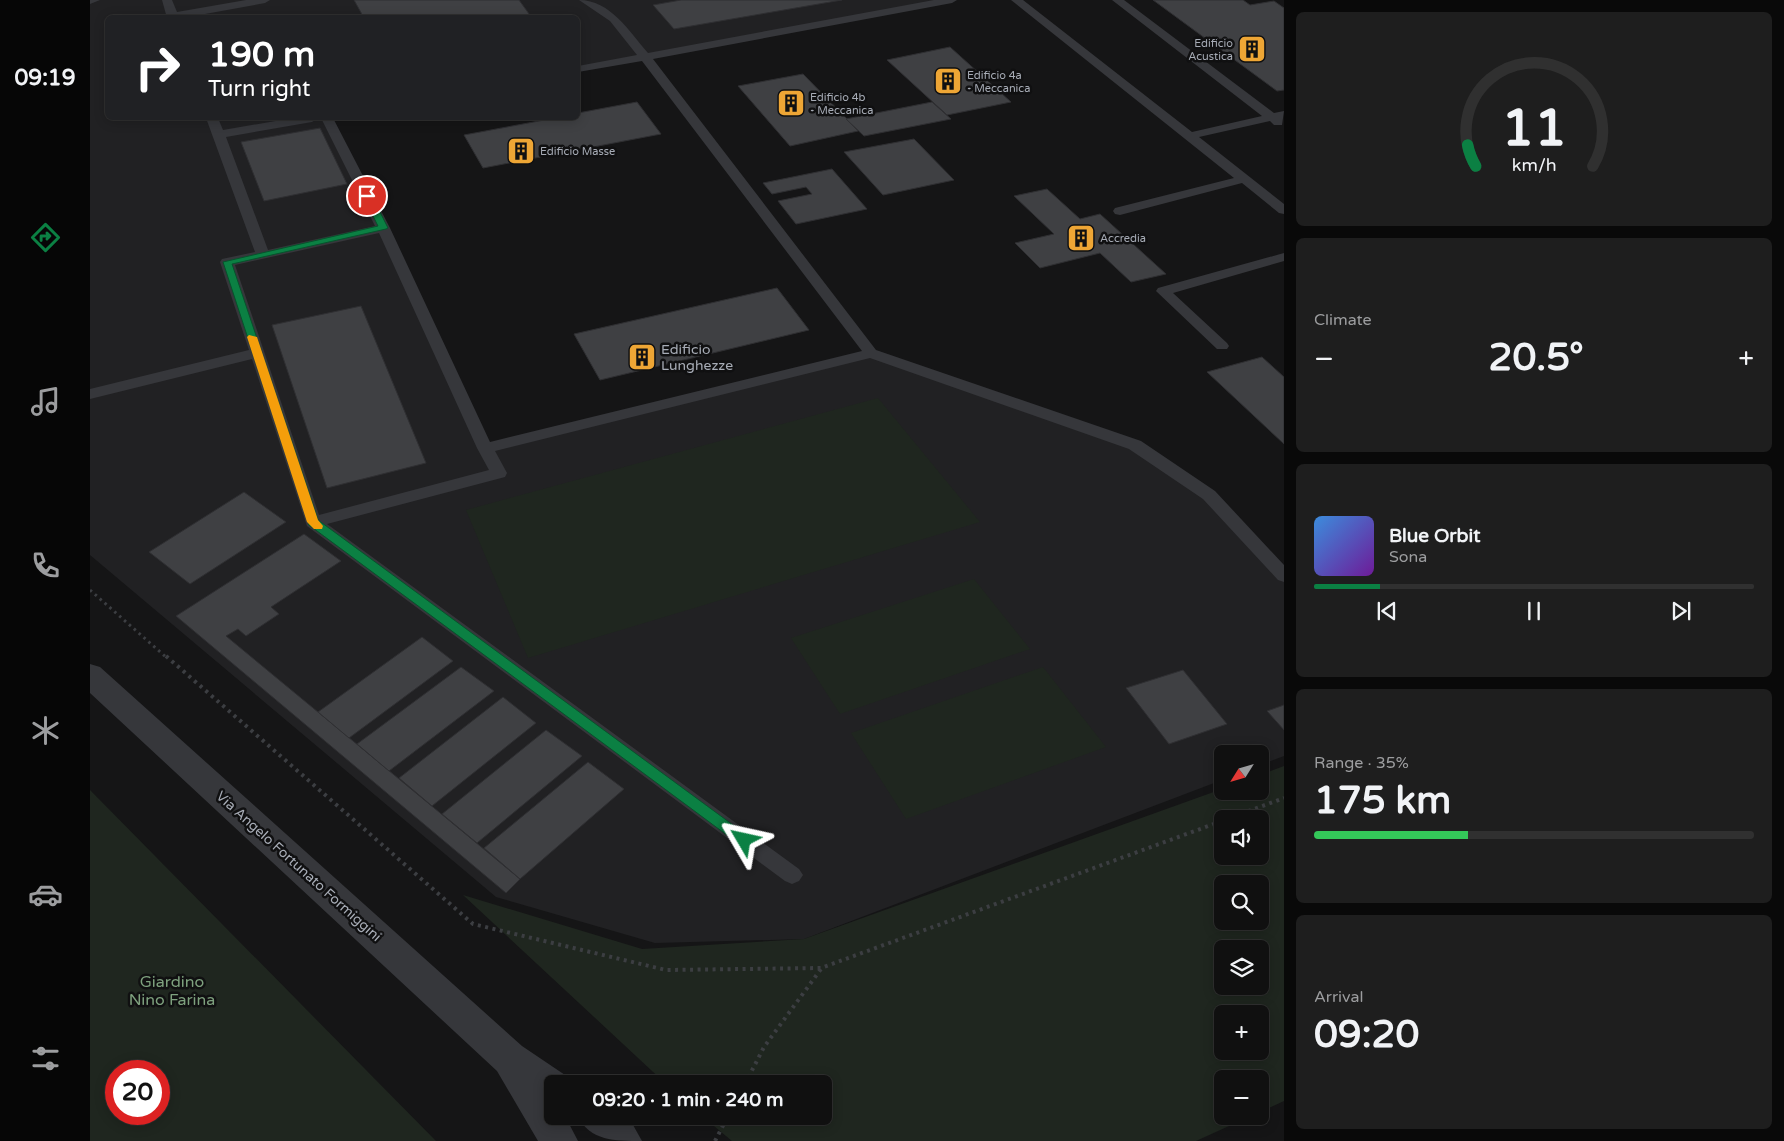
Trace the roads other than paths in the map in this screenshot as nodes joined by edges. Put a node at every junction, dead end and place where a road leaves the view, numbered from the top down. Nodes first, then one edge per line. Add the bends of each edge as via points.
1 (95, 0) edge
2 (167, 0) edge
3 (265, 0) edge
4 (584, 0) edge
5 (952, 0) edge
6 (1016, 0) edge
7 (1117, 0) edge
8 (90, 1) edge
9 (172, 15) edge
10 (184, 15) edge
11 (645, 57) junction
12 (580, 69) edge
13 (1278, 116) edge
14 (213, 120) edge
15 (300, 120) edge
16 (329, 120) edge
17 (1284, 127) edge
18 (219, 134) junction
19 (1188, 136) junction
20 (1244, 179) junction
21 (1284, 210) edge
22 (1120, 211) dead end
23 (383, 228) junction
24 (263, 255) junction
25 (1284, 257) edge
26 (1222, 346) dead end
27 (257, 353) junction
28 (871, 353) junction
29 (90, 394) edge
30 (485, 448) junction
31 (313, 522) junction
32 (1284, 576) edge
33 (90, 675) edge
34 (792, 876) dead end
35 (509, 1058) junction
36 (544, 1082) edge
37 (610, 1125) edge
38 (559, 1141) edge
39 (623, 1141) edge

1 - 8 lane
2 - 9 lane
3 - 10 lane
4 - 11 lane via 614,20
5 - 11 lane
6 - 19 lane
7 - 13 lane
11 - 12 lane
11 - 28 lane
13 - 17 lane
13 - 19 lane
14 - 18 lane
15 - 18 lane
16 - 23 lane
18 - 24 lane
19 - 20 lane
20 - 21 lane
20 - 22 lane
23 - 24 lane
23 - 30 lane
24 - 27 lane via 227,262
25 - 26 lane via 1163,291
27 - 29 lane
27 - 31 lane
28 - 30 lane
28 - 32 lane via 1135,445 1209,495
30 - 31 lane via 499,473
31 - 34 lane
33 - 35 street, Via Angelo Fortunato Formiggini
35 - 36 street, Via Angelo Fortunato Formiggini
35 - 38 street, Via Angelo Fortunato Formiggini
37 - 39 street

